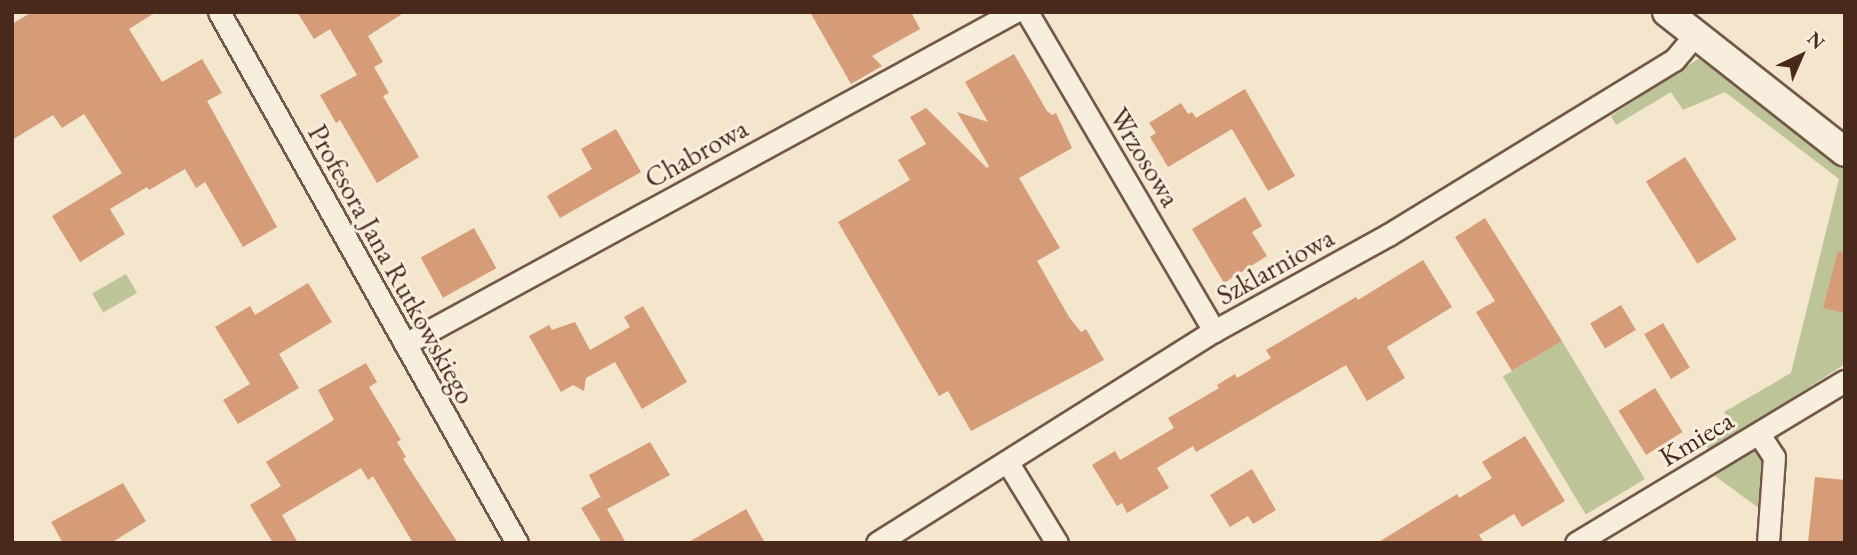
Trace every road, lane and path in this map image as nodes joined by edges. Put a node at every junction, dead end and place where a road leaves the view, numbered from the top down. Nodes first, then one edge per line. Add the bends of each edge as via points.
1 (219, 12) edge
2 (1014, 12) edge
3 (1027, 12) edge
4 (1667, 12) edge
5 (1695, 35) junction
6 (1845, 152) edge
7 (1214, 331) junction
8 (405, 344) junction
9 (1845, 381) edge
10 (1759, 434) junction
11 (1007, 463) junction
12 (517, 543) edge
13 (877, 543) edge
14 (1056, 543) edge
15 (1576, 543) edge
16 (1768, 543) edge

1 - 8 street, Profesora Jana Rutkowskiego
2 - 8 street, Chabrowa
3 - 7 street, Wrzosowa
4 - 5 street
5 - 6 street
5 - 7 street, Szklarniowa via 1674,60 1388,235
7 - 11 street, Szklarniowa
8 - 12 street, Profesora Jana Rutkowskiego
9 - 10 street, Kmieca
10 - 15 street, Kmieca
10 - 16 street via 1774,457
11 - 13 street, Szklarniowa
11 - 14 street

